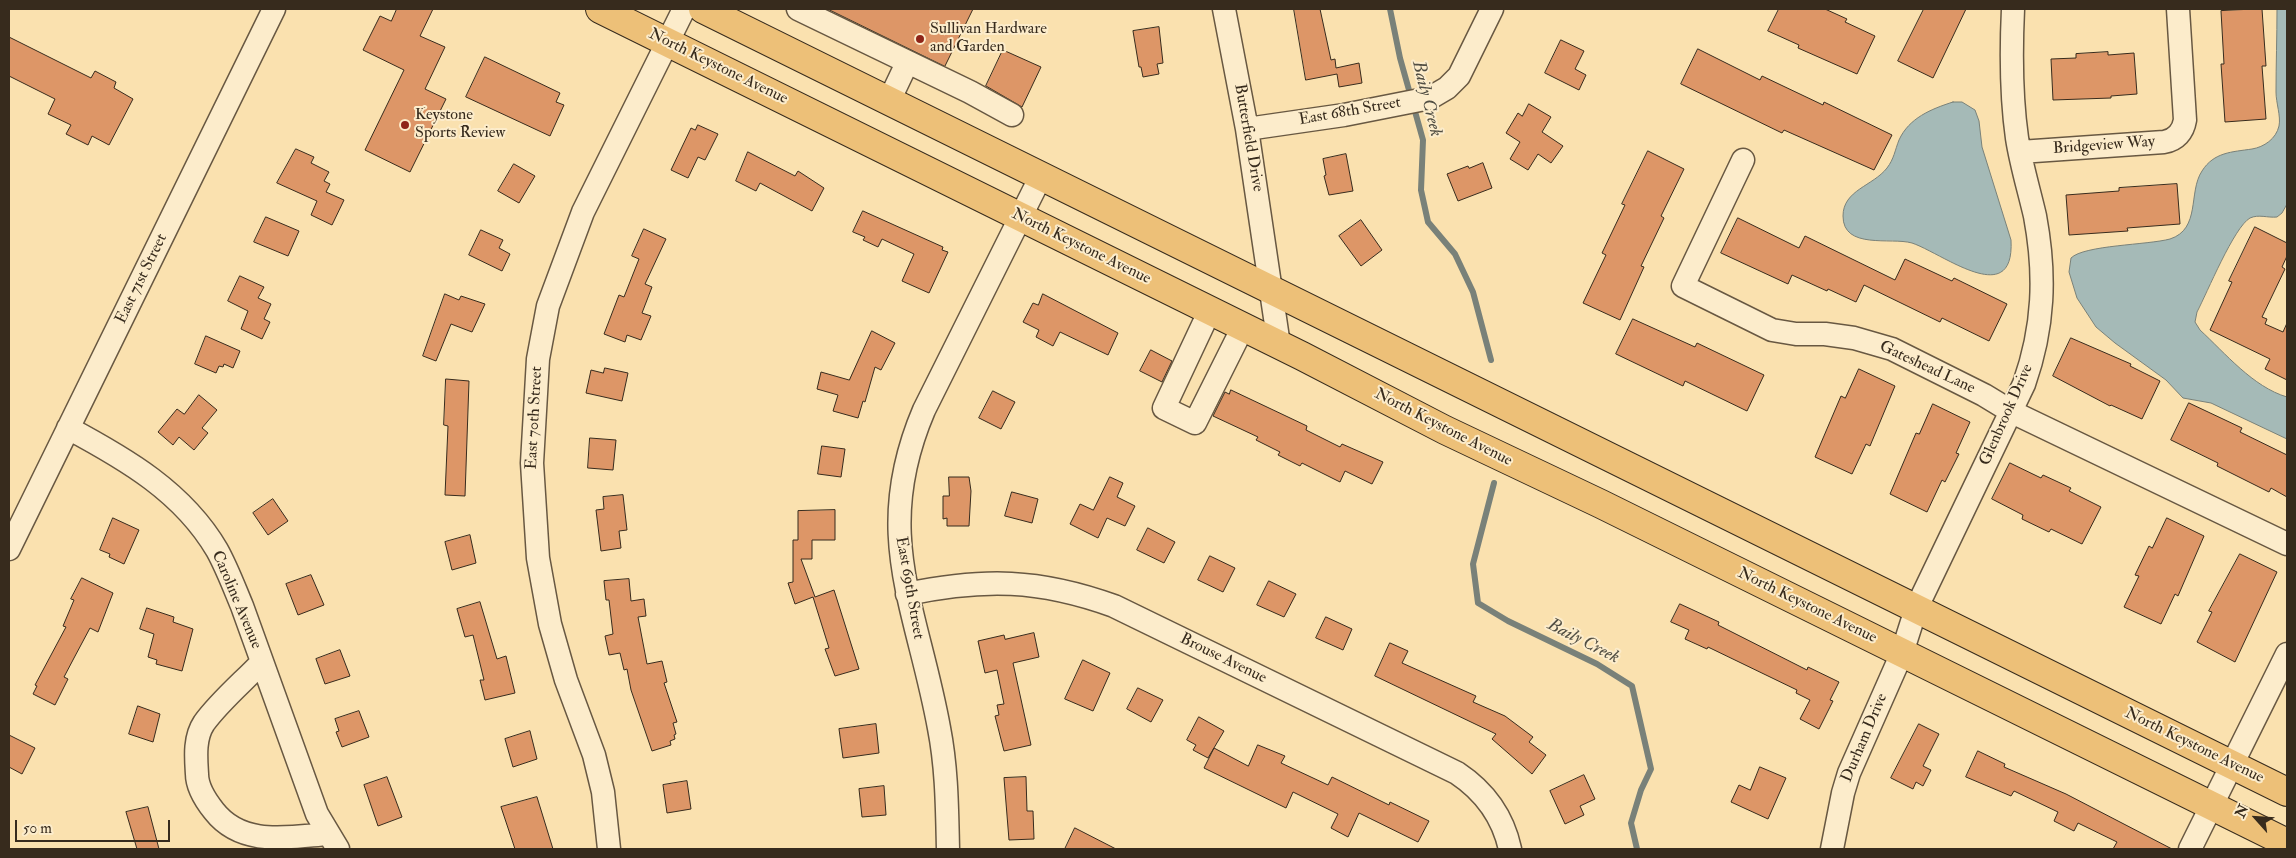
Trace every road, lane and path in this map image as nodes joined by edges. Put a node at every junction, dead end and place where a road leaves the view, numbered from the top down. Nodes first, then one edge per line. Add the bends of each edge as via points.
1 (274, 9) edge
2 (600, 9) edge
3 (684, 9) edge
4 (703, 9) edge
5 (798, 9) edge
6 (1224, 9) edge
7 (1492, 9) edge
8 (2013, 9) edge
9 (2178, 9) edge
10 (667, 42) junction
11 (907, 63) junction
12 (889, 101) junction
13 (1012, 115) dead end
14 (1247, 129) junction
15 (2020, 152) junction
16 (1743, 160) dead end
17 (1041, 176) junction
18 (1020, 217) junction
19 (1271, 280) junction
20 (1210, 310) junction
21 (1243, 327) junction
22 (1279, 345) junction
23 (1190, 354) junction
24 (1222, 370) junction
25 (2012, 412) junction
26 (68, 428) junction
27 (2287, 544) edge
28 (9, 549) edge
29 (907, 594) junction
30 (1909, 630) junction
31 (2287, 654) edge
32 (262, 662) junction
33 (2223, 786) junction
34 (2287, 792) edge
35 (333, 841) edge
36 (2287, 843) edge
37 (609, 849) edge
38 (948, 849) edge
39 (1510, 849) edge
40 (1832, 849) edge
41 (2190, 849) edge

1 - 26 street, East 71st Street
2 - 10 main road, North Keystone Avenue
3 - 10 street, East 70th Street
4 - 12 main road, North Keystone Avenue
5 - 11 street
6 - 14 street, Butterfield Drive
7 - 14 street, East 68th Street via 1459,76 1430,98 1369,111
8 - 15 street, Glenbrook Drive via 2013,64
9 - 15 street, Bridgeview Way via 2185,120 2180,134 2164,142
10 - 18 main road, North Keystone Avenue
10 - 37 street, East 70th Street via 572,238 548,306 538,359 532,462 538,558 550,624 604,792
11 - 12 street
11 - 13 street
12 - 17 main road, North Keystone Avenue
14 - 19 street, Butterfield Drive
15 - 25 street, Glenbrook Drive via 2035,216 2043,303 2031,364
16 - 25 street, Gateshead Lane via 1683,286 1772,330 1854,338 1892,349
17 - 18 street, East 69th Street
17 - 19 main road, North Keystone Avenue
18 - 20 main road, North Keystone Avenue
18 - 29 street, East 69th Street via 924,410 911,443 898,510
19 - 22 street, Butterfield Drive
19 - 30 main road, North Keystone Avenue via 1442,375 1529,417
20 - 21 main road, North Keystone Avenue
20 - 23 street
21 - 22 main road, North Keystone Avenue
21 - 24 street
22 - 30 main road, North Keystone Avenue via 1445,430 1601,504
23 - 24 street
23 - 24 street via 1164,408 1195,423
25 - 27 street, Gateshead Lane
25 - 30 street, Glenbrook Drive
26 - 28 street, East 71st Street
26 - 32 street, Caroline Avenue via 138,467 175,498 200,526 230,575
29 - 38 street, East 69th Street via 939,727 948,803
29 - 39 street, Brouse Avenue via 964,584 1021,584 1069,592 1114,606 1452,770 1477,788 1489,802 1503,826
30 - 33 main road, North Keystone Avenue
30 - 33 main road, North Keystone Avenue
30 - 40 street, Durham Drive via 1849,773
31 - 33 street
32 - 35 street, Caroline Avenue via 316,814
32 - 35 street, Caroline Avenue via 205,722 198,740 195,763 199,786 216,814 239,831 271,838
33 - 34 main road, North Keystone Avenue
33 - 36 main road, North Keystone Avenue
33 - 41 street

